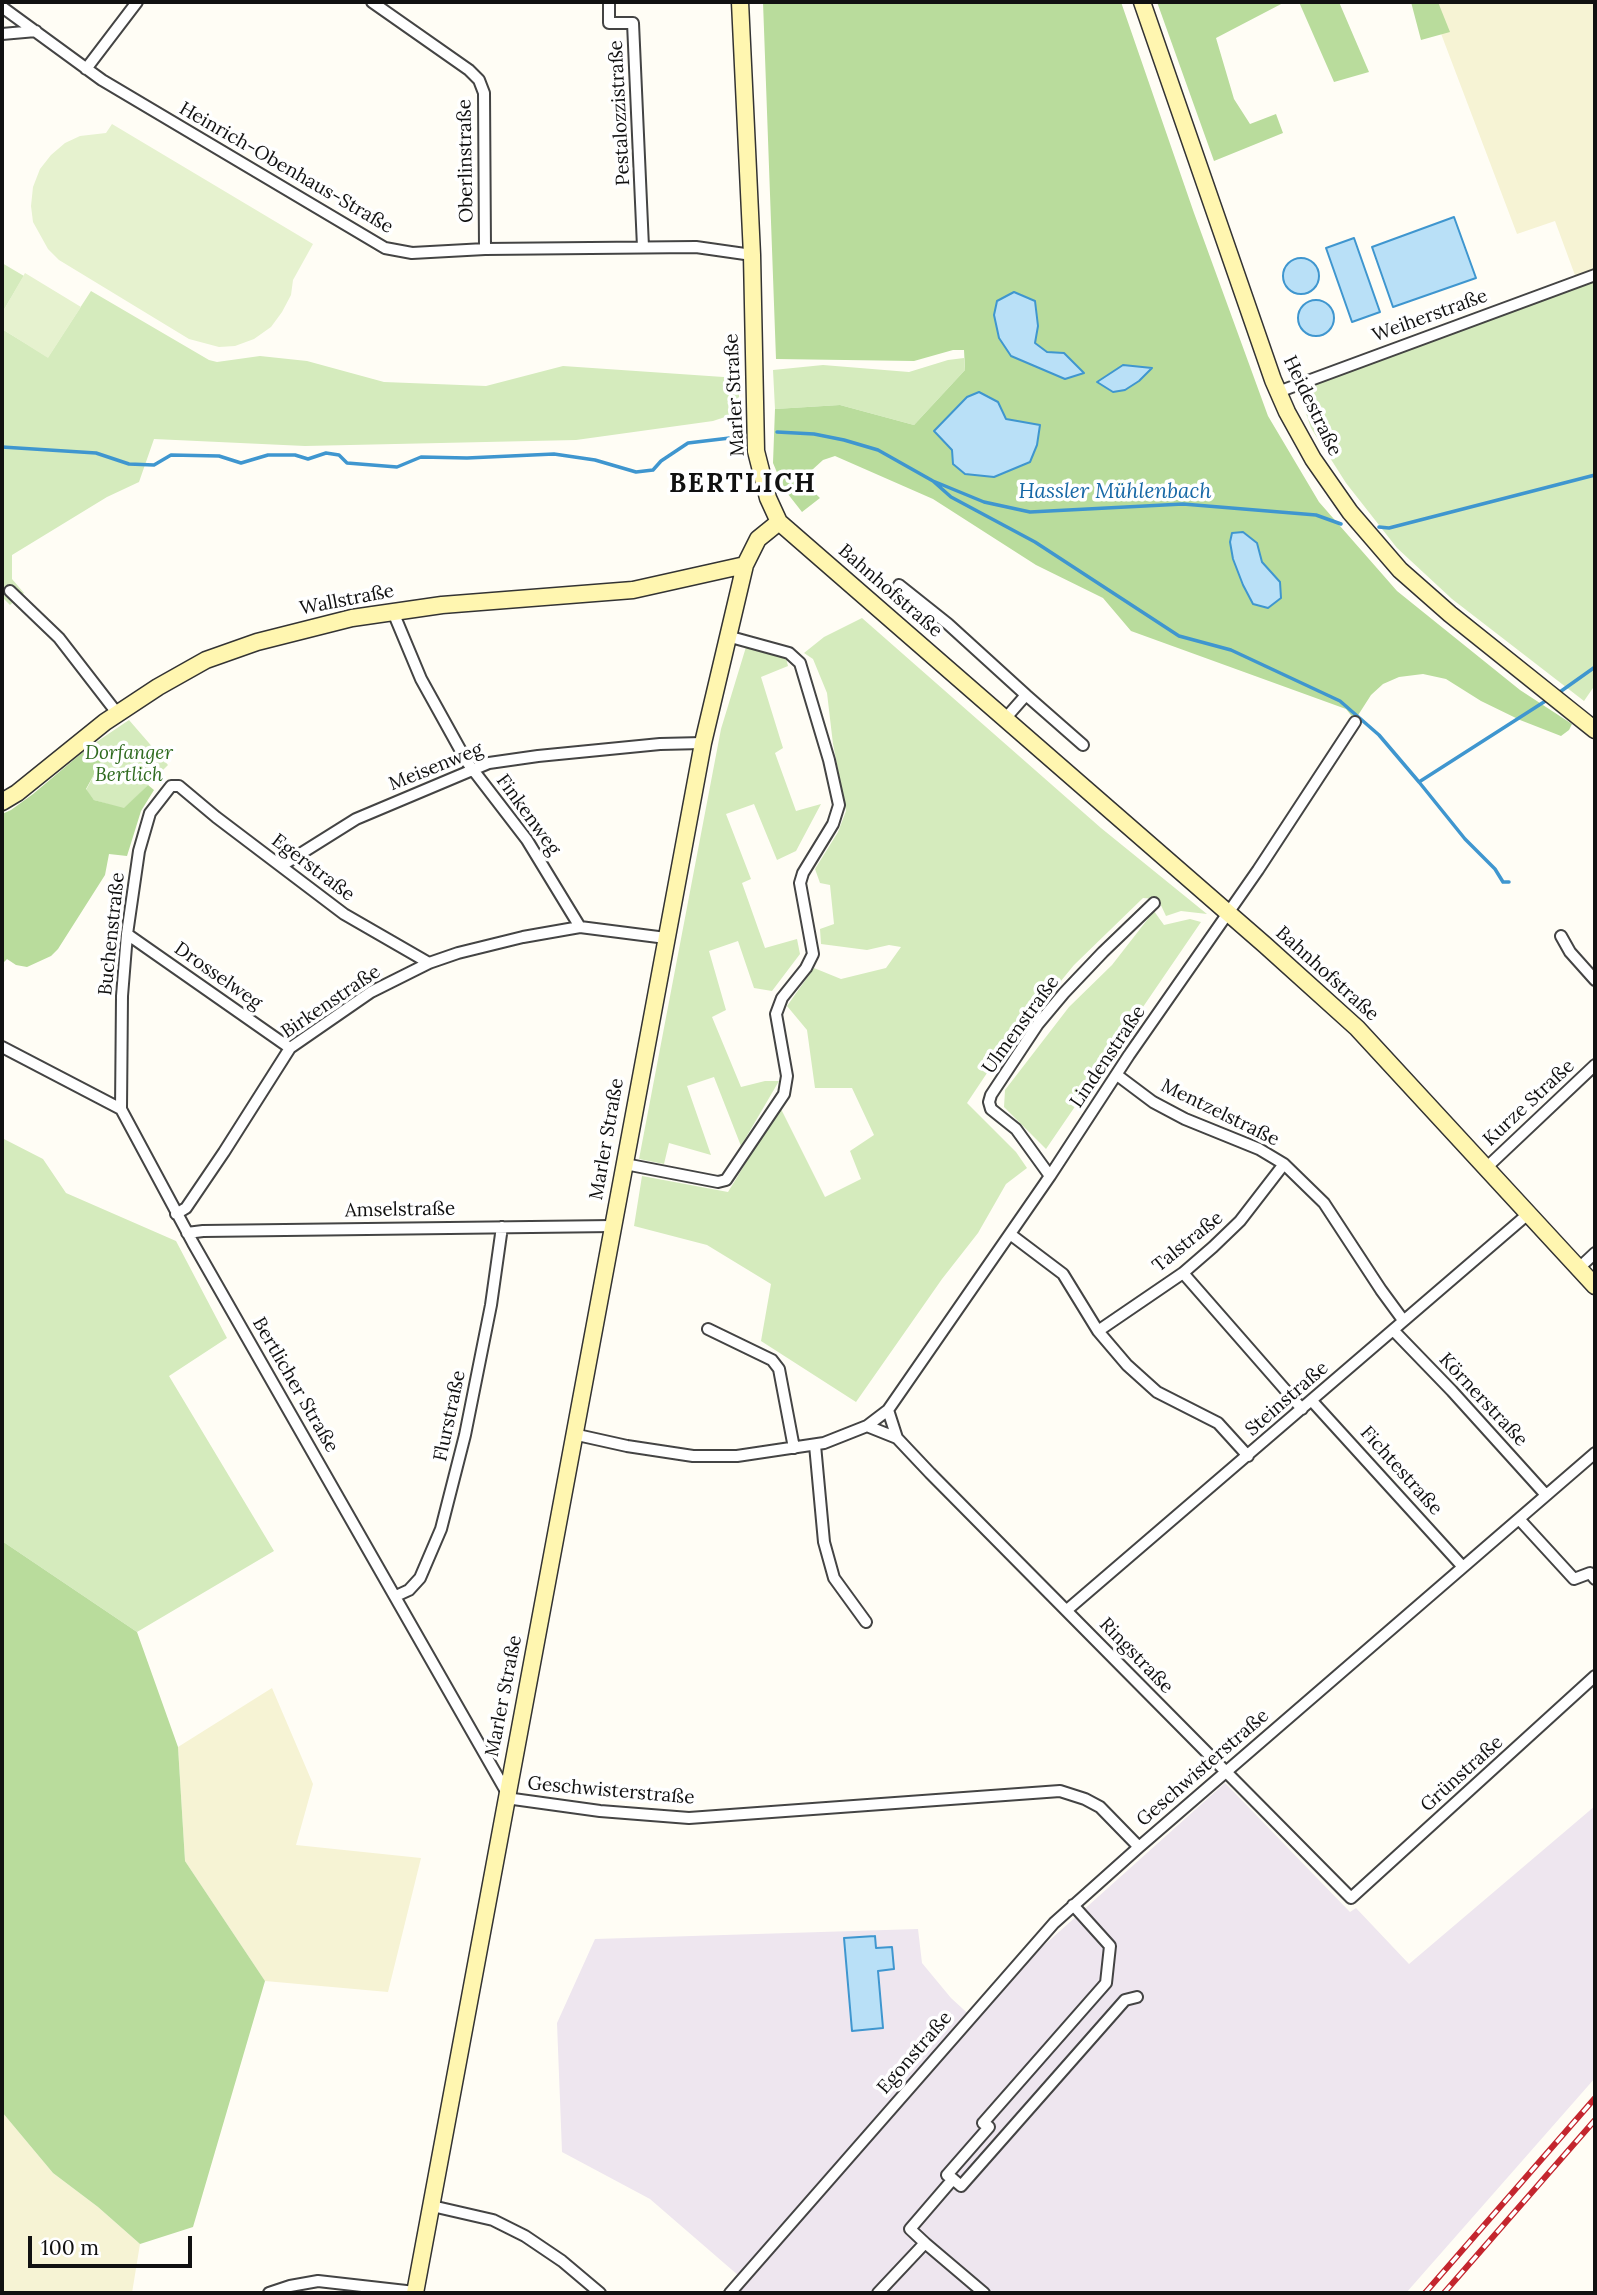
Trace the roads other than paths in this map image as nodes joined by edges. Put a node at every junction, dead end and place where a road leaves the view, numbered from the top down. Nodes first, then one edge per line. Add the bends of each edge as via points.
1 (137, 2) edge
2 (372, 2) edge
3 (609, 2) edge
4 (740, 2) edge
5 (1142, 2) edge
6 (2, 8) edge
7 (36, 32) junction
8 (2, 34) edge
9 (86, 69) junction
10 (643, 247) junction
11 (485, 249) junction
12 (752, 255) junction
13 (1595, 275) edge
14 (1278, 391) junction
15 (779, 522) junction
16 (745, 565) junction
17 (899, 585) dead end
18 (10, 591) dead end
19 (393, 612) junction
20 (727, 636) junction
21 (1026, 695) junction
22 (117, 713) junction
23 (1004, 720) junction
24 (1355, 722) dead end
25 (1595, 730) edge
26 (703, 743) junction
27 (1083, 746) dead end
28 (474, 770) junction
29 (184, 790) joint
30 (2, 802) edge
31 (281, 866) junction
32 (1154, 903) dead end
33 (1228, 913) junction
34 (580, 927) junction
35 (127, 934) junction
36 (1561, 936) dead end
37 (666, 938) junction
38 (429, 963) junction
39 (1595, 980) edge
40 (2, 1047) edge
41 (290, 1048) junction
42 (1595, 1065) edge
43 (1117, 1075) junction
44 (121, 1110) junction
45 (625, 1164) junction
46 (1284, 1164) junction
47 (1486, 1168) junction
48 (1050, 1176) junction
49 (176, 1213) junction
50 (1528, 1214) junction
51 (613, 1226) junction
52 (502, 1227) junction
53 (187, 1233) junction
54 (1010, 1234) junction
55 (1595, 1253) edge
56 (1579, 1268) junction
57 (1183, 1273) junction
58 (1595, 1286) edge
59 (1404, 1320) junction
60 (708, 1329) dead end
61 (1393, 1329) junction
62 (1098, 1331) junction
63 (1312, 1401) junction
64 (1302, 1409) junction
65 (887, 1410) junction
66 (867, 1426) junction
67 (573, 1434) junction
68 (897, 1437) junction
69 (816, 1445) junction
70 (794, 1448) junction
71 (1595, 1453) edge
72 (1248, 1456) junction
73 (1546, 1495) junction
74 (1518, 1519) junction
75 (1463, 1567) junction
76 (1595, 1579) edge
77 (396, 1597) junction
78 (1067, 1610) junction
79 (866, 1622) dead end
80 (1595, 1676) edge
81 (1227, 1772) junction
82 (507, 1796) junction
83 (1139, 1847) junction
84 (1352, 1898) joint
85 (1073, 1905) junction
86 (1137, 1997) dead end
87 (953, 2179) junction
88 (432, 2206) junction
89 (925, 2243) junction
90 (269, 2293) edge
91 (415, 2293) edge
92 (600, 2293) edge
93 (730, 2293) edge
94 (878, 2293) edge
95 (984, 2293) edge

1 - 9 street
2 - 11 street, Oberlinstraße via 470,70 484,93
3 - 10 street, Pestalozzistraße via 610,23 633,23
4 - 12 main road, Marler Straße
5 - 14 main road, Heidestraße
6 - 7 street, Heinrich-Obenhaus-Straße
7 - 8 street
7 - 9 street, Heinrich-Obenhaus-Straße
9 - 11 street, Heinrich-Obenhaus-Straße via 385,248 412,253
10 - 11 street, Heinrich-Obenhaus-Straße
10 - 12 street, Heinrich-Obenhaus-Straße via 696,247
12 - 15 main road, Marler Straße via 756,451
13 - 14 street, Weiherstraße
14 - 25 main road, Heidestraße via 1313,459 1388,557 1450,614
15 - 16 main road, Marler Straße via 758,539
15 - 23 main road, Bahnhofstraße
16 - 19 main road, Wallstraße via 633,590
16 - 20 main road, Marler Straße
17 - 21 street, Bahnhofstraße
18 - 22 street via 59,638
19 - 22 main road, Wallstraße via 306,629 206,660
19 - 28 street, Finkenweg via 421,679
20 - 26 main road, Marler Straße
20 - 45 street via 789,653 800,663 829,760 839,805 800,883 813,954 776,1014 787,1076 784,1094 726,1180
21 - 23 street
21 - 27 street, Bahnhofstraße
22 - 30 main road, Wallstraße
23 - 33 main road, Bahnhofstraße
24 - 33 street, Lindenstraße
26 - 28 street, Meisenweg via 518,758
26 - 37 main road, Marler Straße
28 - 31 street, Meisenweg via 356,819
28 - 34 street, Finkenweg via 527,840
29 - 31 street, Egerstraße
29 - 35 street, Buchenstraße via 171,786 149,813
31 - 38 street, Egerstraße via 344,914
32 - 48 street, Ulmenstraße via 1064,993 991,1094 991,1108 1016,1129
33 - 43 street, Lindenstraße
33 - 47 main road, Bahnhofstraße via 1357,1028
34 - 37 street, Birkenstraße
34 - 38 street, Birkenstraße
35 - 41 street, Drosselweg
35 - 44 street, Buchenstraße
36 - 39 street
37 - 45 main road, Marler Straße
38 - 41 street, Birkenstraße via 371,992
40 - 44 street
41 - 49 street, Birkenstraße via 194,1197
42 - 47 street, Kurze Straße
43 - 46 street, Mentzelstraße via 1153,1102
43 - 48 street, Lindenstraße
44 - 49 street, Bertlicher Straße
45 - 51 main road, Marler Straße
46 - 57 street, Talstraße via 1240,1221
46 - 59 street, Mentzelstraße via 1324,1203
47 - 50 main road, Bahnhofstraße
48 - 54 street, Lindenstraße
49 - 53 street, Bertlicher Straße
50 - 56 main road, Bahnhofstraße
50 - 59 street, Steinstraße
51 - 52 street, Amselstraße
51 - 67 main road, Marler Straße
52 - 53 street, Amselstraße
52 - 77 street, Flurstraße via 491,1305 442,1529 420,1578
53 - 77 street, Bertlicher Straße
54 - 62 street via 1063,1274
54 - 65 street, Lindenstraße
55 - 56 street
56 - 58 main road, Bahnhofstraße
57 - 62 street, Talstraße
57 - 64 street
59 - 61 street, Steinstraße
60 - 70 street via 772,1360 779,1369
61 - 63 street, Steinstraße
61 - 73 street, Körnerstraße
62 - 72 street via 1157,1392 1218,1423
63 - 64 street, Steinstraße
63 - 75 street, Fichtestraße
64 - 72 street, Steinstraße
65 - 66 street, Lindenstraße
65 - 68 street, Ringstraße
66 - 68 street, Ringstraße
66 - 69 street, Lindenstraße
67 - 70 street, Lindenstraße via 693,1456
67 - 82 main road, Marler Straße
68 - 78 street, Ringstraße
69 - 70 street, Lindenstraße
69 - 79 street via 827,1554 834,1578
71 - 73 street, Geschwisterstraße
72 - 78 street, Steinstraße
73 - 74 street, Geschwisterstraße
74 - 75 street, Geschwisterstraße
74 - 76 street via 1574,1579 1590,1573
75 - 81 street, Geschwisterstraße
77 - 82 street, Bertlicher Straße
78 - 81 street, Ringstraße
80 - 84 street, Grünstraße
81 - 83 street, Geschwisterstraße
81 - 84 street, Ringstraße
82 - 83 street, Geschwisterstraße via 600,1811 689,1818 1060,1791 1100,1807
82 - 88 main road, Marler Straße
83 - 85 street, Egonstraße
85 - 87 street via 1111,1946 1106,1983 983,2123 989,2127 947,2175
85 - 93 street, Egonstraße
86 - 87 street via 1125,2000 961,2186
87 - 89 street via 910,2229
88 - 91 main road, Marler Straße
88 - 92 street via 493,2220 525,2236
89 - 94 street
89 - 95 street
90 - 91 street via 318,2281

